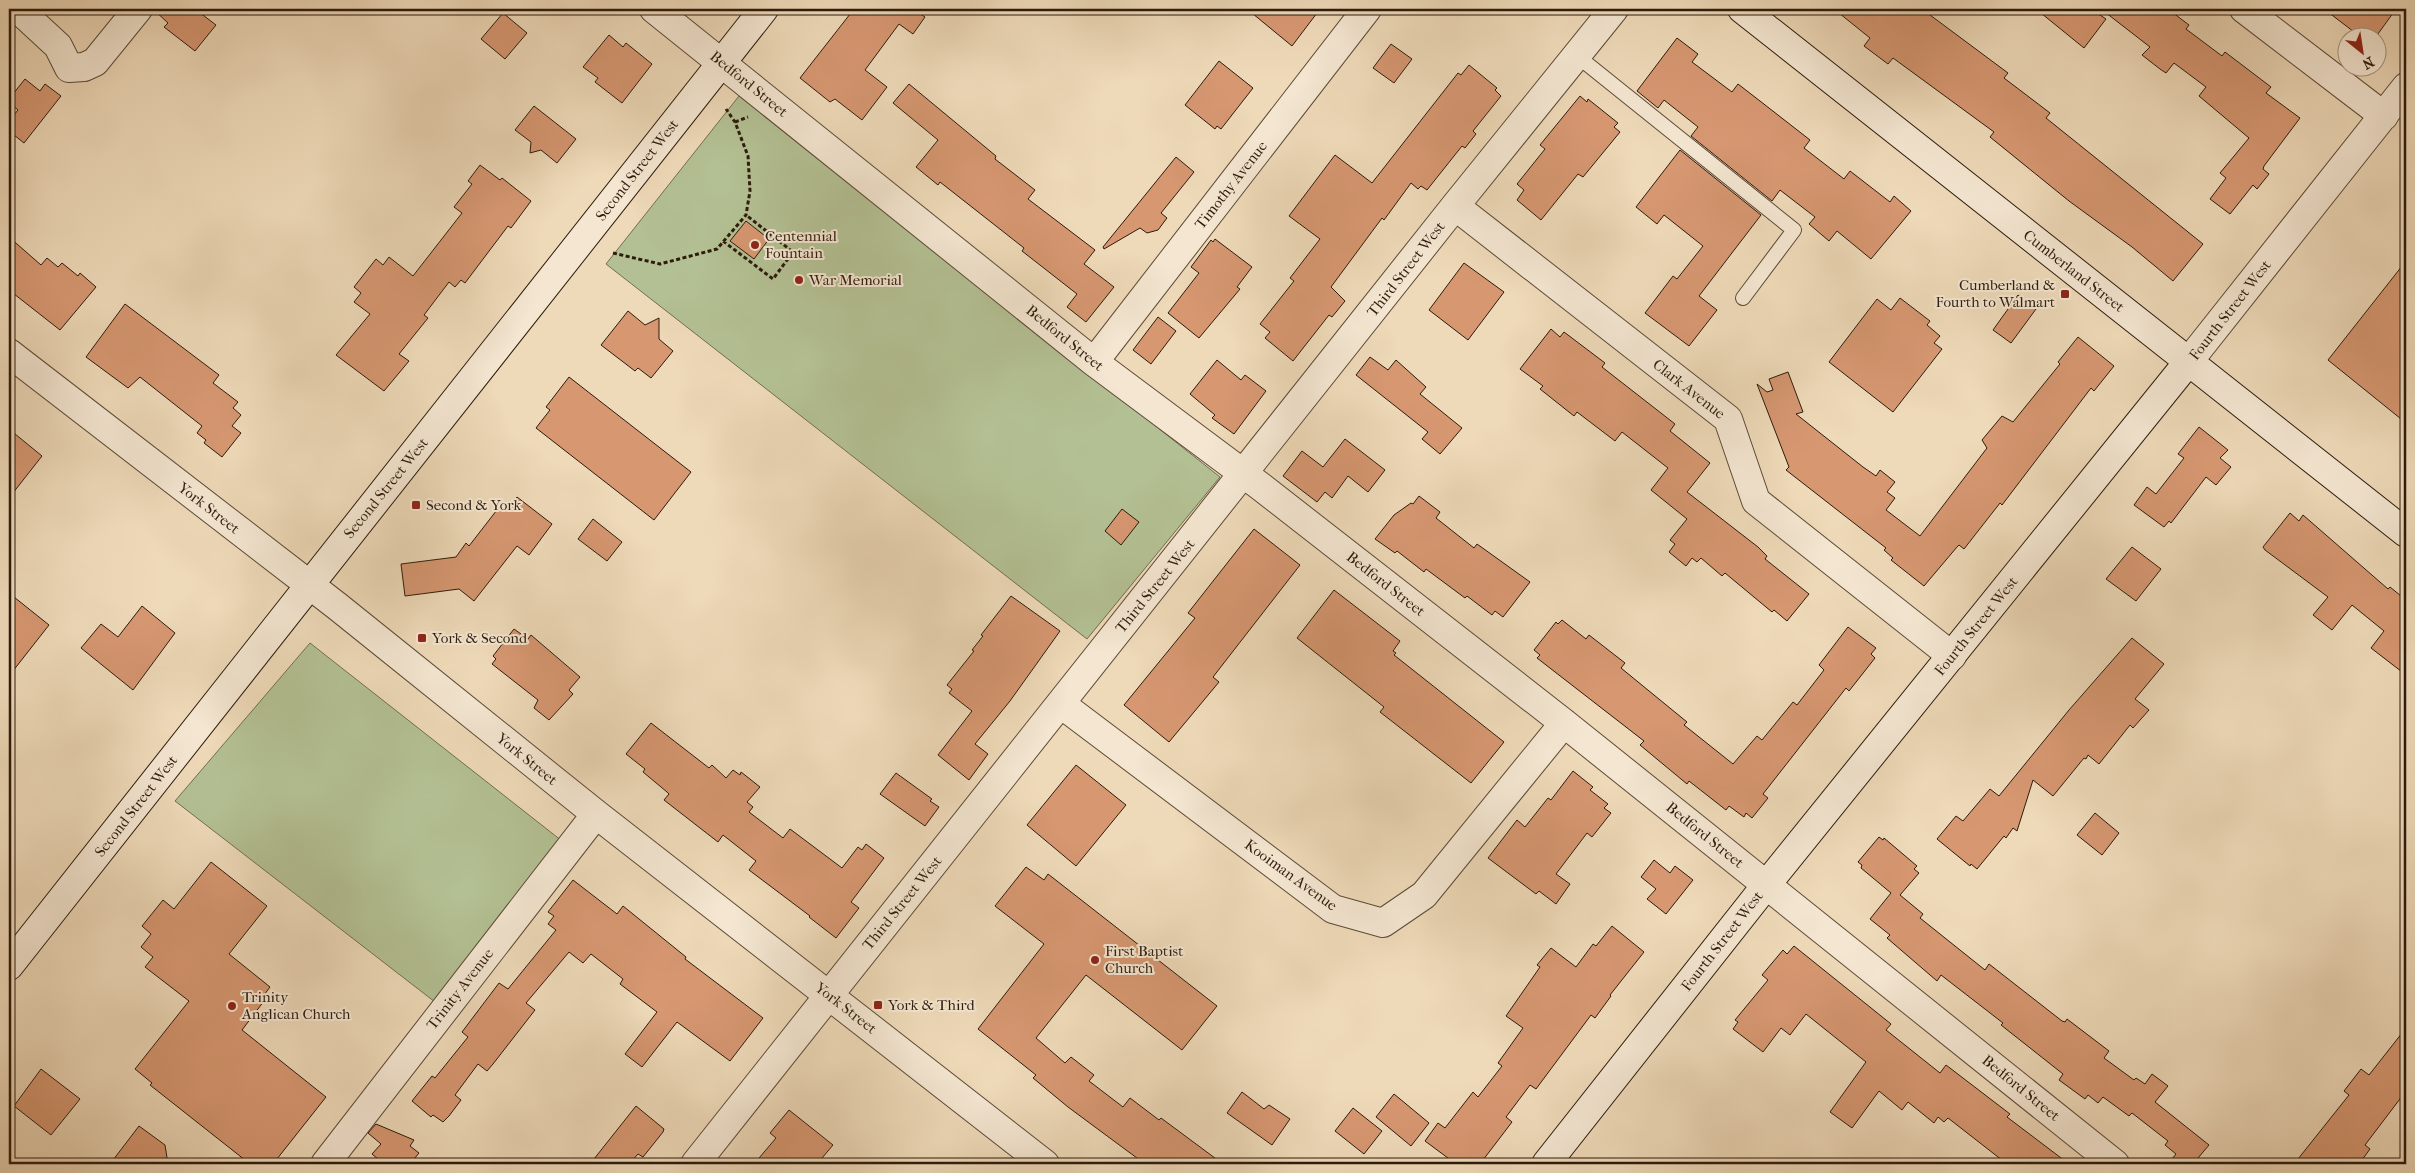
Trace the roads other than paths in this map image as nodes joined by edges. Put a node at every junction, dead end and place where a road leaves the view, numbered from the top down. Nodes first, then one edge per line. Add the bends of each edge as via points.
1 (18, 9) edge
2 (138, 9) edge
3 (654, 9) edge
4 (764, 9) edge
5 (1367, 9) edge
6 (1614, 9) edge
7 (1742, 9) edge
8 (2244, 9) edge
9 (1576, 55) junction
10 (722, 62) junction
11 (2406, 87) edge
12 (2384, 116) junction
13 (1455, 206) junction
14 (1743, 298) dead end
15 (9, 353) edge
16 (2189, 361) junction
17 (1094, 362) junction
18 (1244, 474) junction
19 (2406, 533) edge
20 (309, 586) junction
21 (1952, 656) junction
22 (1061, 704) junction
23 (1564, 723) junction
24 (596, 814) junction
25 (1767, 884) junction
26 (9, 966) edge
27 (828, 994) junction
28 (324, 1164) edge
29 (695, 1164) edge
30 (1045, 1164) edge
31 (1546, 1164) edge
32 (2115, 1164) edge

1 - 2 street via 58,46 69,68 95,62
3 - 10 street, Bedford Street
4 - 10 street, Second Street West
5 - 17 street, Timothy Avenue
6 - 9 street, Third Street West
7 - 16 street, Cumberland Street
8 - 12 street
9 - 13 street, Third Street West
9 - 14 lane via 1794,230
10 - 17 street, Bedford Street
10 - 20 street, Second Street West
11 - 12 street, Fourth Street West
12 - 16 street, Fourth Street West
13 - 18 street, Third Street West
13 - 21 street, Clark Avenue via 1728,419 1756,501
15 - 20 street, York Street
16 - 19 street, Cumberland Street
16 - 21 street, Fourth Street West
17 - 18 street, Bedford Street
18 - 22 street, Third Street West
18 - 23 street, Bedford Street
20 - 24 street, York Street
20 - 26 street, Second Street West
21 - 25 street, Fourth Street West
22 - 23 street, Kooiman Avenue via 1333,909 1383,923 1424,895
22 - 27 street, Third Street West
23 - 25 street, Bedford Street
24 - 27 street, York Street
24 - 28 street, Trinity Avenue
25 - 31 street, Fourth Street West
25 - 32 street, Bedford Street
27 - 29 street, Third Street West
27 - 30 street, York Street

